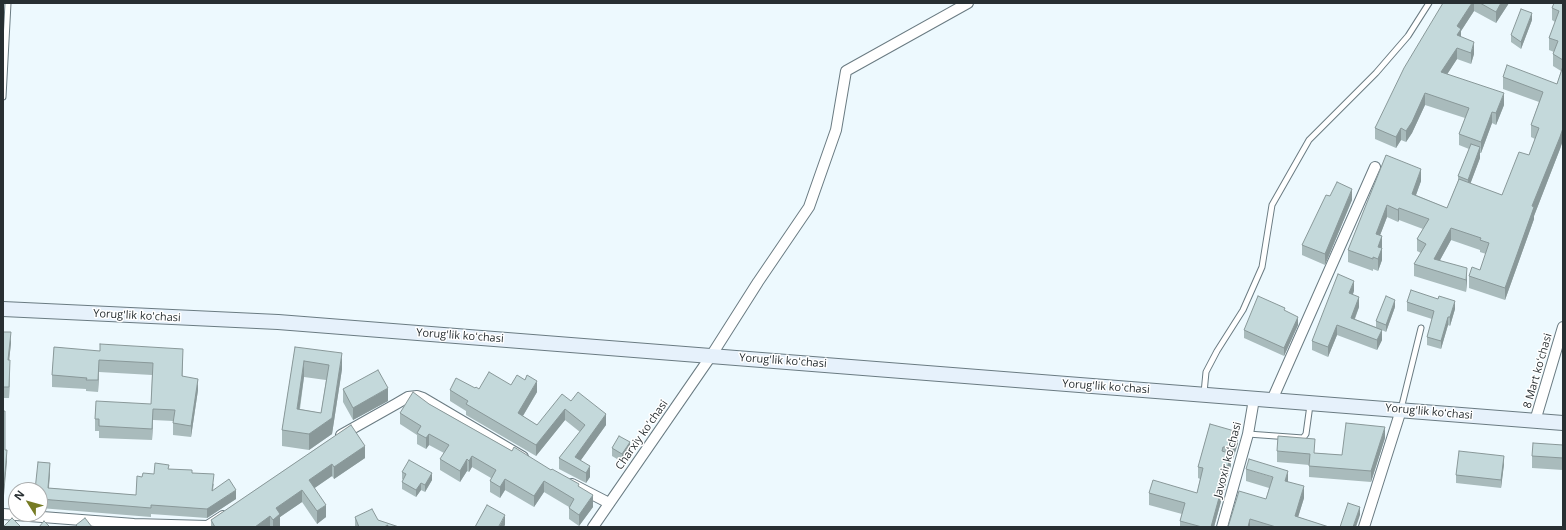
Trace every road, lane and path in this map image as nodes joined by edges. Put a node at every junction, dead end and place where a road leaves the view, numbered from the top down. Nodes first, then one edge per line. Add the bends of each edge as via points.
1 (8, 3) edge
2 (968, 3) edge
3 (1429, 3) edge
4 (3, 97) edge
5 (1375, 167) dead end
6 (3, 309) edge
7 (1563, 327) edge
8 (1421, 328) dead end
9 (711, 356) junction
10 (1204, 394) junction
11 (1254, 399) junction
12 (1272, 400) junction
13 (1310, 403) junction
14 (1401, 410) junction
15 (1535, 421) junction
16 (1563, 423) edge
17 (1248, 434) junction
18 (330, 443) edge
19 (533, 462) edge
20 (561, 478) edge
21 (609, 503) junction
22 (229, 512) edge
23 (3, 514) edge
24 (207, 526) edge
25 (593, 527) edge
26 (1222, 527) edge
27 (1364, 527) edge

1 - 4 lane
2 - 9 street, Charxiy koʻchasi via 846,72 836,130 809,207
3 - 10 lane via 1408,36 1309,140 1272,205 1262,267 1243,310 1206,372
5 - 12 street
6 - 9 main road, Yorug'lik koʻchasi via 278,322
7 - 15 street, 8 Mart koʻchasi
8 - 14 lane
9 - 10 main road, Yorug'lik koʻchasi
9 - 21 street, Charxiy koʻchasi
10 - 11 main road, Yorug'lik koʻchasi
11 - 12 main road, Yorug'lik koʻchasi
11 - 17 street, Javoxir koʻchasi
12 - 13 main road, Yorug'lik koʻchasi
13 - 14 main road, Yorug'lik koʻchasi
13 - 17 lane via 1306,434 1303,438
14 - 15 main road, Yorug'lik koʻchasi
14 - 27 street
15 - 16 main road, Yorug'lik koʻchasi
17 - 26 street, Javoxir koʻchasi
18 - 19 street via 408,397 416,396 424,398
20 - 21 street
21 - 25 street, Charxiy koʻchasi
22 - 24 street
23 - 24 street via 134,524

